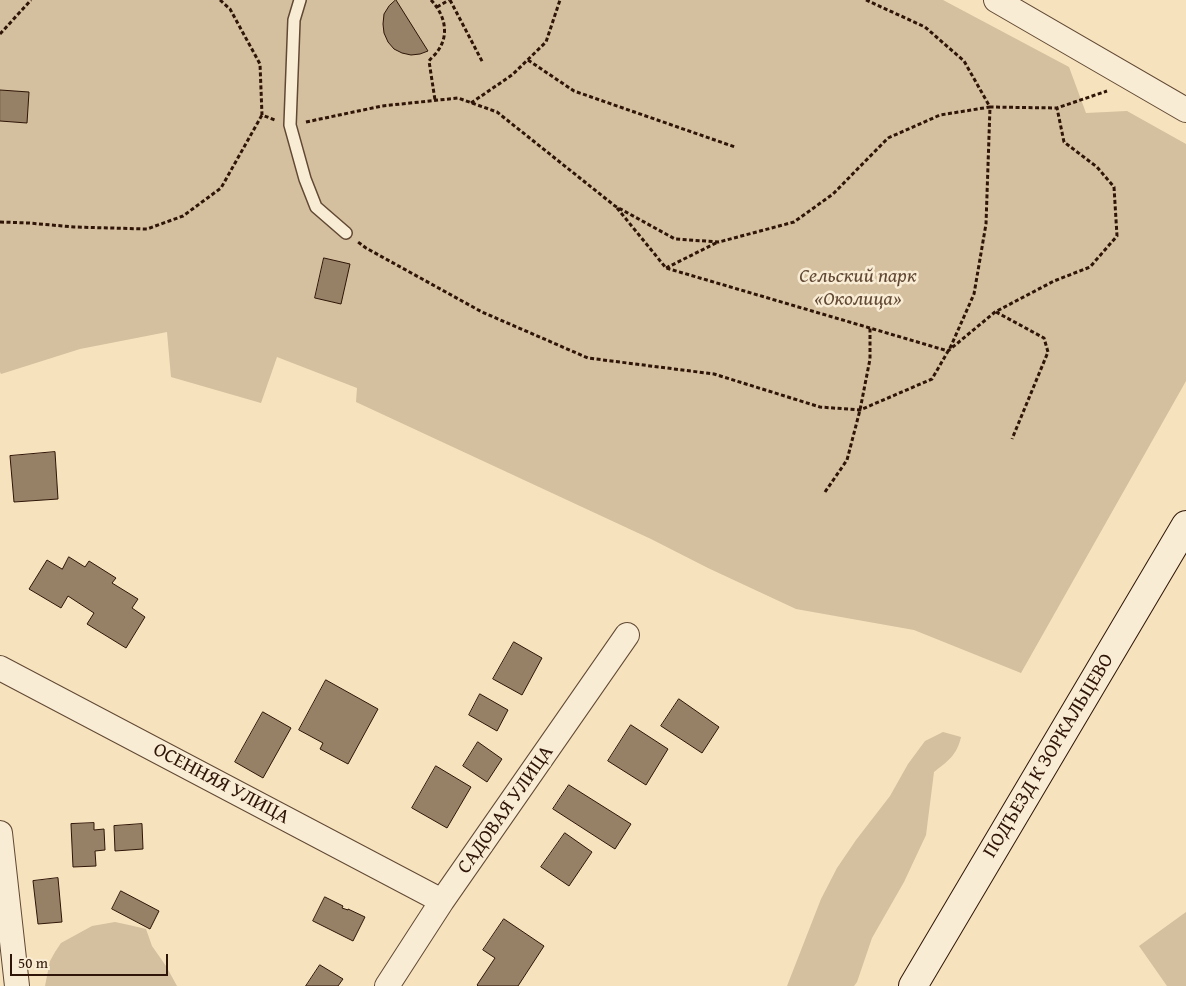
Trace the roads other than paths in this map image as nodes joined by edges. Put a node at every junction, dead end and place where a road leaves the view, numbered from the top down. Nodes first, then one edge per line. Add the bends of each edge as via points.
1 (300, 0) edge
2 (996, 0) edge
3 (1186, 110) edge
4 (346, 233) road end
5 (1186, 525) edge
6 (627, 635) dead end
7 (0, 668) edge
8 (0, 833) edge
9 (442, 901) junction
10 (17, 986) edge
11 (387, 986) edge
12 (913, 986) edge

1 - 4 lane via 294,20 290,125 304,179 316,207
2 - 3 street
5 - 12 street, ПОДЪЕЗД К ЗОРКАЛЬЦЕВО
6 - 9 street, САДОВАЯ УЛИЦА
7 - 9 street, ОСЕННЯЯ УЛИЦА
8 - 10 street
9 - 11 street, САДОВАЯ УЛИЦА

